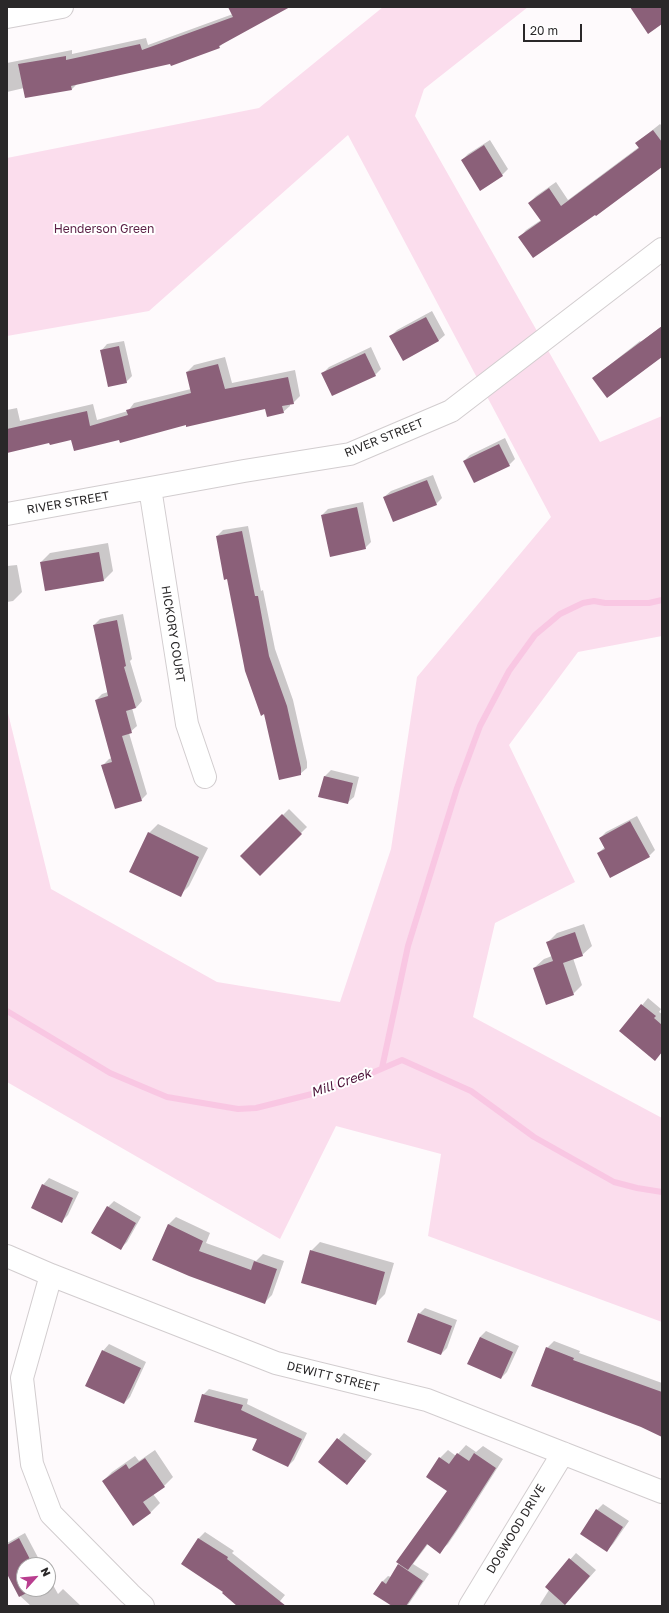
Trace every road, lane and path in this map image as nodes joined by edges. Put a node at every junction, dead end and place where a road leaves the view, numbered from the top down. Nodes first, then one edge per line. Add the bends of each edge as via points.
1 (62, 7) edge
2 (7, 17) edge
3 (662, 249) edge
4 (150, 488) junction
5 (7, 514) edge
6 (205, 777) dead end
7 (7, 1256) edge
8 (51, 1275) junction
9 (563, 1453) junction
10 (662, 1492) edge
11 (143, 1606) edge
12 (470, 1606) edge

1 - 2 street
3 - 4 street, RIVER STREET via 451,411 350,454
4 - 5 street, RIVER STREET
4 - 6 street, HICKORY COURT via 187,724
7 - 8 street, DEWITT STREET
8 - 9 street, DEWITT STREET via 276,1363 427,1400
8 - 11 street via 22,1378 32,1464 51,1514
9 - 10 street, DEWITT STREET
9 - 12 street, DOGWOOD DRIVE

